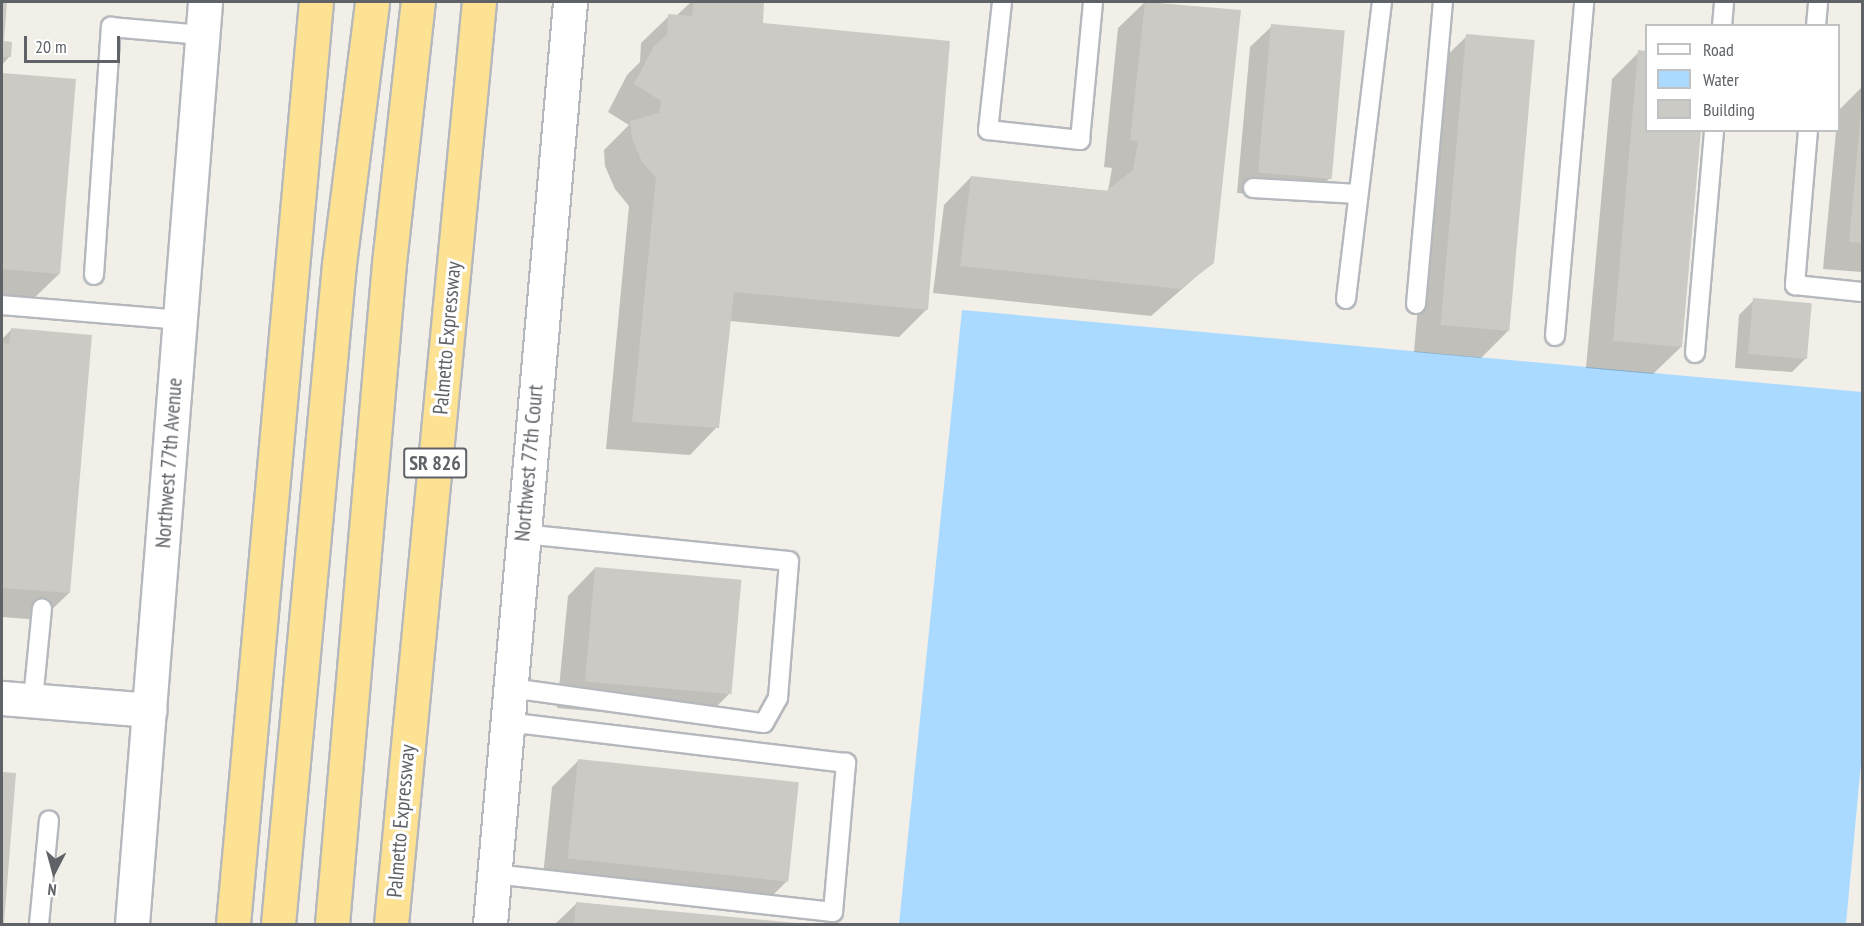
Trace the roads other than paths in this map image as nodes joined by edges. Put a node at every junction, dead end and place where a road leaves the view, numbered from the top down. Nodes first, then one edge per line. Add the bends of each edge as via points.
1 (205, 2) edge
2 (316, 2) edge
3 (372, 2) edge
4 (418, 2) edge
5 (479, 2) edge
6 (570, 2) edge
7 (1002, 2) edge
8 (1093, 2) edge
9 (1382, 2) edge
10 (1443, 2) edge
11 (1584, 2) edge
12 (1724, 2) edge
13 (1818, 2) edge
14 (1722, 24) edge
15 (1816, 24) edge
16 (202, 35) junction
17 (1713, 132) edge
18 (1808, 132) edge
19 (1253, 188) dead end
20 (1358, 194) junction
21 (94, 275) dead end
22 (1863, 292) edge
23 (1346, 299) dead end
24 (1416, 304) dead end
25 (2, 305) edge
26 (181, 320) junction
27 (1555, 336) dead end
28 (1695, 353) dead end
29 (523, 534) junction
30 (42, 608) dead end
31 (511, 688) junction
32 (17, 699) edge
33 (150, 710) junction
34 (508, 722) junction
35 (49, 820) dead end
36 (494, 874) junction
37 (39, 924) edge
38 (132, 924) edge
39 (232, 924) edge
40 (278, 924) edge
41 (332, 924) edge
42 (391, 924) edge
43 (490, 924) edge

1 - 16 street, Northwest 77th Avenue
2 - 39 highway
3 - 40 highway via 339,264
4 - 41 highway via 389,263
5 - 42 highway, Palmetto Expressway / SR 826
6 - 29 street, Northwest 77th Court
7 - 8 lane via 988,130 1080,140
9 - 20 lane
10 - 24 lane
11 - 27 lane
12 - 14 lane
13 - 15 lane
16 - 21 lane via 111,27
16 - 26 street, Northwest 77th Avenue
17 - 28 lane
18 - 22 lane via 1795,285
19 - 20 lane
20 - 23 lane
25 - 26 lane
26 - 33 street, Northwest 77th Avenue
29 - 31 street, Northwest 77th Court
29 - 31 lane via 789,561 778,698 764,723
30 - 32 lane
31 - 34 street, Northwest 77th Court
32 - 33 street
33 - 38 street, Northwest 77th Avenue
34 - 36 street, Northwest 77th Court
34 - 36 lane via 846,763 833,912
35 - 37 lane
36 - 43 street, Northwest 77th Court

